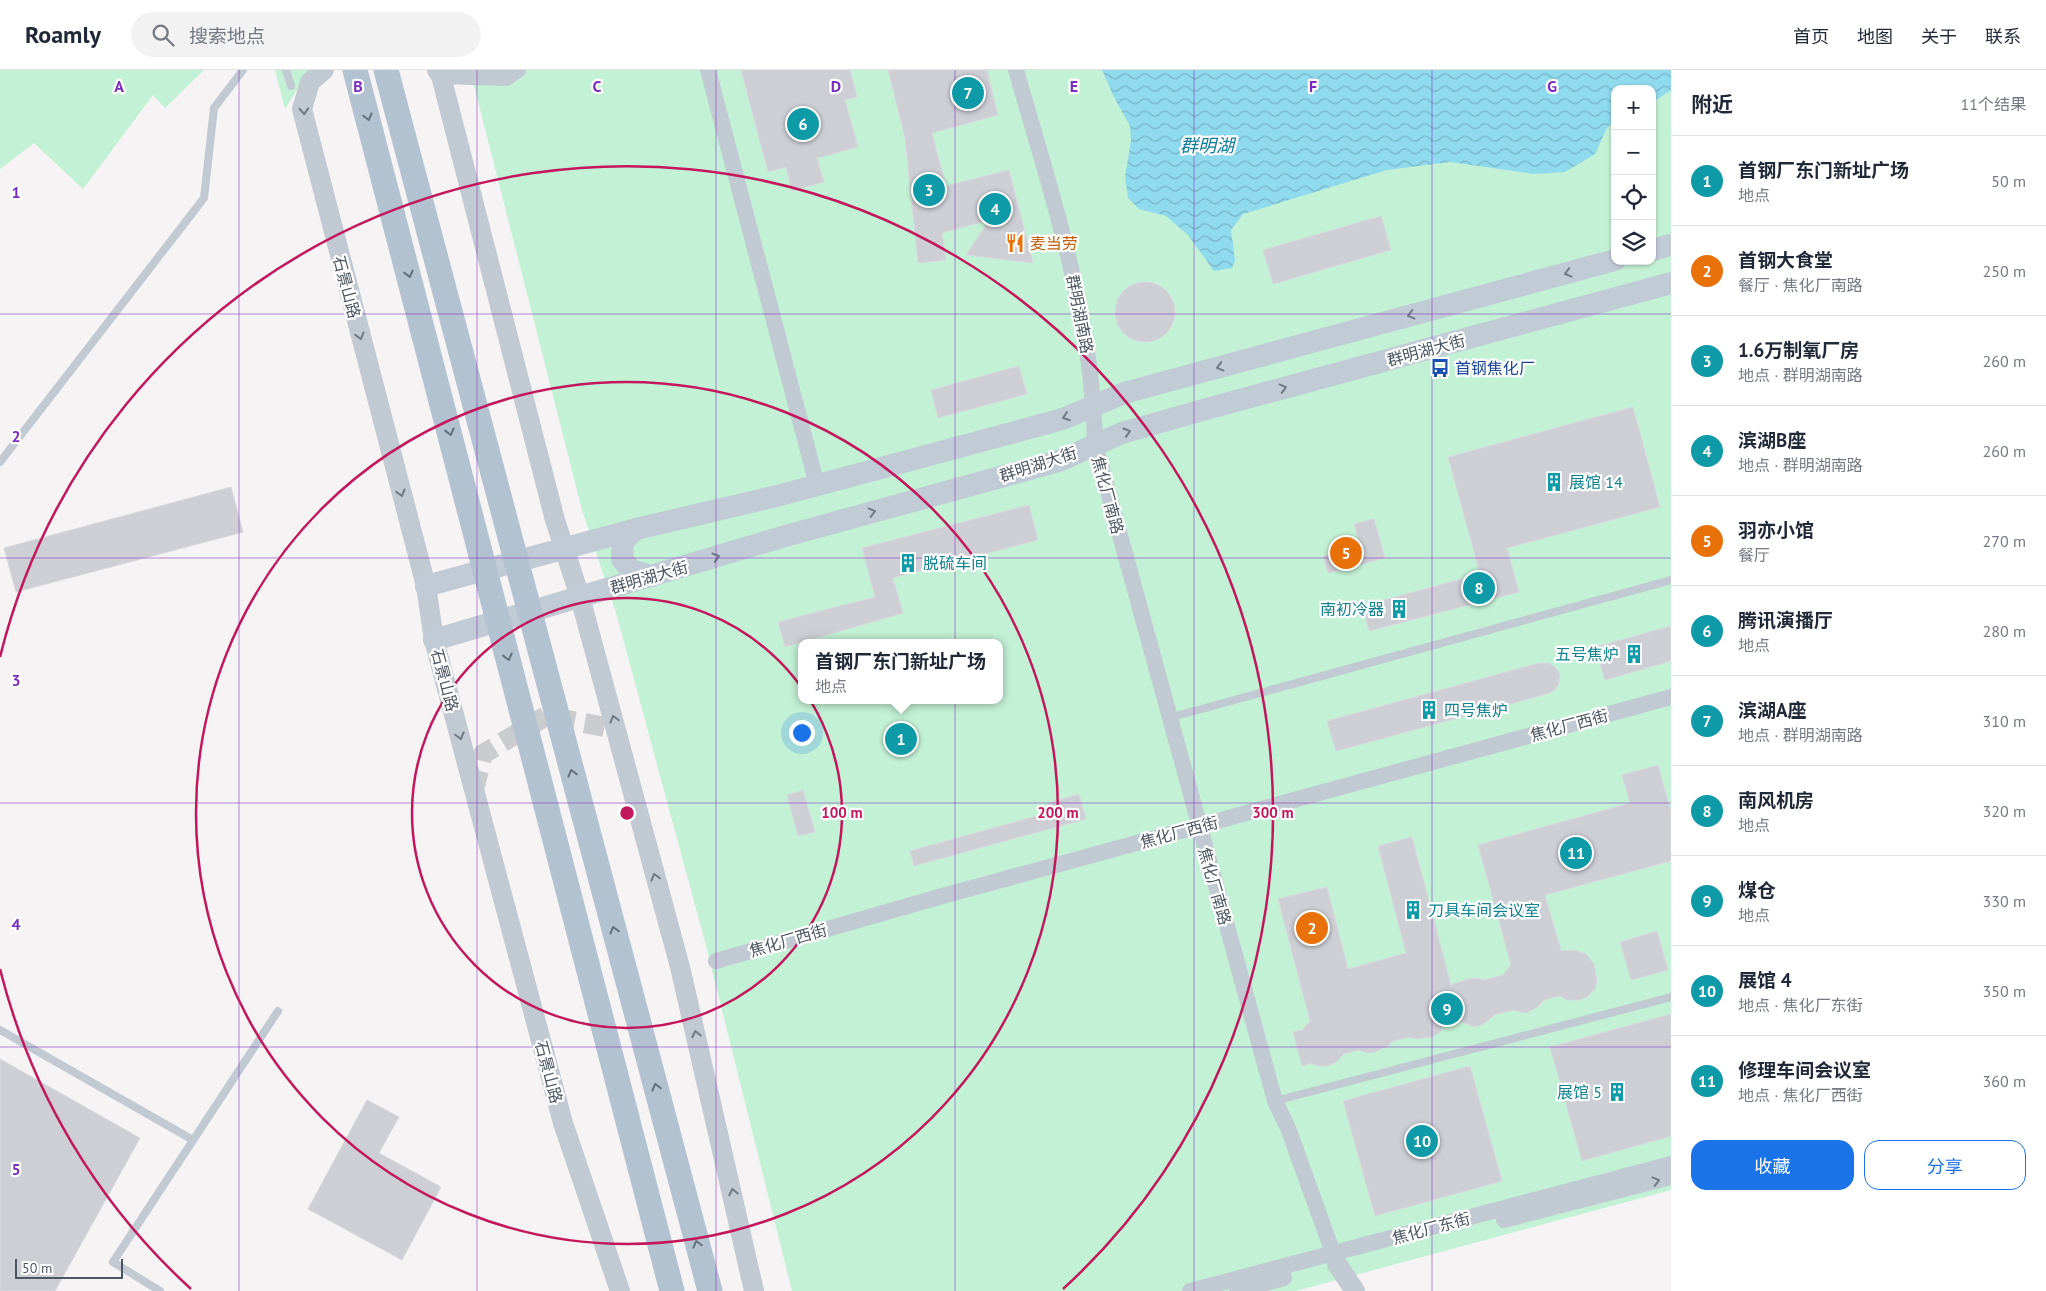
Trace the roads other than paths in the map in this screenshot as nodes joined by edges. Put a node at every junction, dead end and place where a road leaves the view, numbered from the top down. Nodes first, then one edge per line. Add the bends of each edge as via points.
1 (243, 70) edge
2 (286, 70) edge
3 (324, 70) edge
4 (355, 70) edge
5 (386, 70) edge
6 (518, 70) edge
7 (708, 70) edge
8 (1016, 70) edge
9 (439, 73) edge
10 (291, 86) dead end
11 (1671, 244) edge
12 (1656, 249) edge
13 (1611, 261) edge
14 (1671, 283) edge
15 (1094, 406) junction
16 (1095, 444) junction
17 (0, 462) edge
18 (816, 485) junction
19 (636, 529) junction
20 (564, 550) junction
21 (651, 576) junction
22 (1671, 580) edge
23 (426, 586) junction
24 (580, 597) junction
25 (434, 640) junction
26 (1671, 697) edge
27 (1169, 718) junction
28 (1198, 827) junction
29 (716, 960) dead end
30 (1671, 997) edge
31 (278, 1011) dead end
32 (0, 1030) edge
33 (1275, 1101) junction
34 (193, 1140) junction
35 (1671, 1164) edge
36 (1671, 1177) edge
37 (1335, 1259) junction
38 (160, 1291) edge
39 (620, 1291) edge
40 (672, 1291) edge
41 (710, 1291) edge
42 (754, 1291) edge
43 (1190, 1291) edge
44 (1237, 1291) edge
45 (1355, 1291) edge

1 - 17 lane via 214,108 204,198
2 - 10 lane
3 -> 23 street, 石景山路 via 310,82 302,109
4 -> 40 main road, bridge
41 -> 5 main road, bridge
6 - 9 street via 506,78
7 - 18 street
8 - 15 street, 群明湖南路 via 1068,254 1092,376
9 - 20 street
11 - 12 main road
13 -> 15 main road via 1124,393
16 -> 14 main road, 群明湖大街 via 1210,408
15 - 16 street, 群明湖南路
15 -> 18 main road via 1063,419
21 -> 16 main road, 群明湖大街 via 789,534 1058,461
16 - 27 street, 焦化厂南路
18 - 19 main road
19 - 20 main road
19 - 21 main road via 623,542 622,559 632,570
20 - 23 main road
20 - 24 street
21 - 24 main road, 群明湖大街
22 - 27 lane
23 - 25 street, 石景山路
24 - 25 main road, 群明湖大街
42 -> 24 street via 680,966
25 -> 39 street, 石景山路 via 563,1123
26 - 28 street, 焦化厂西街
27 - 28 street, 焦化厂南路
28 - 29 street, 焦化厂西街
28 - 33 street, 焦化厂南路
30 - 33 lane
31 - 34 lane
32 - 34 lane
33 - 37 street, 焦化厂南路 via 1288,1128
34 - 38 lane via 113,1262
35 - 37 street, 焦化厂东街
37 -> 36 street, 焦化厂东街
37 - 43 street, 焦化厂东街
37 - 44 street, 焦化厂东街
37 - 45 street

